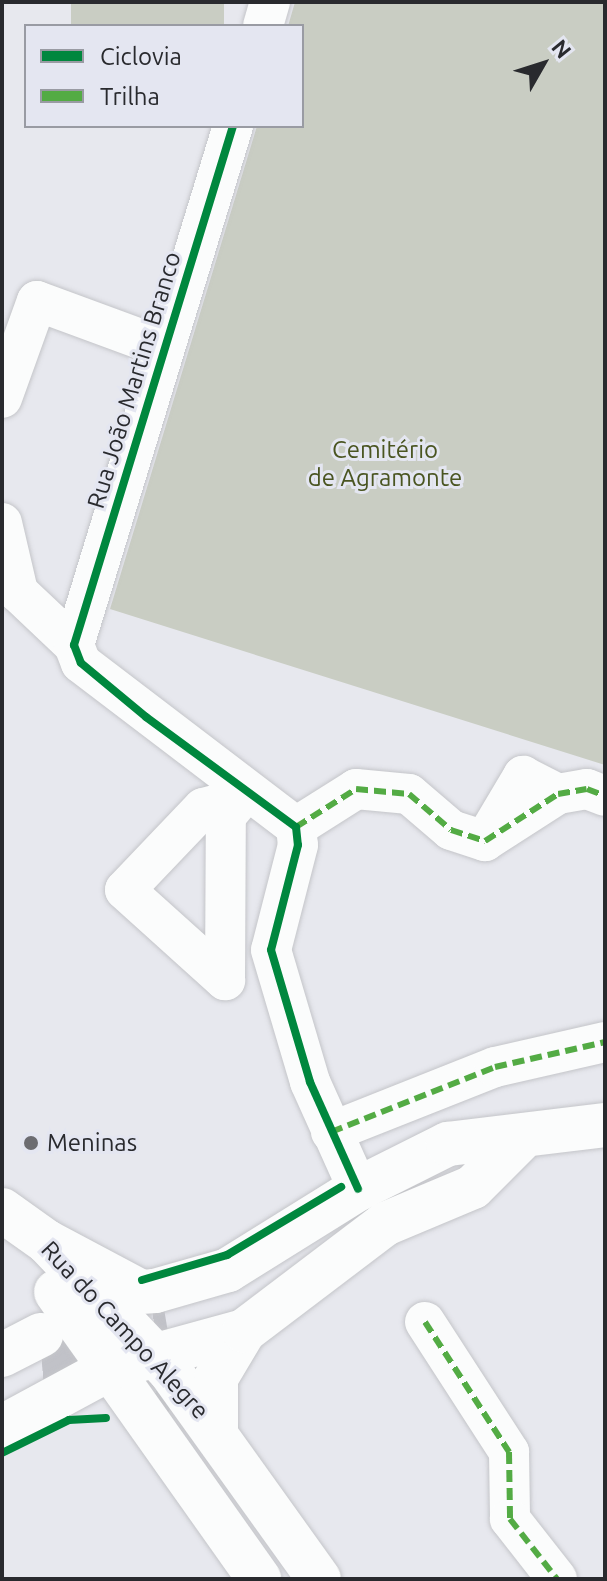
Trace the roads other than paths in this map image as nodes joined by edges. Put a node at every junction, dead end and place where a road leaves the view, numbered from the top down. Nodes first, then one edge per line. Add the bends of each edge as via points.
1 (270, 2) edge
2 (264, 24) edge
3 (232, 128) edge
4 (165, 348) junction
5 (2, 398) edge
6 (2, 523) edge
7 (74, 645) junction
8 (605, 796) edge
9 (296, 827) junction
10 (605, 1042) edge
11 (605, 1125) edge
12 (331, 1132) junction
13 (519, 1141) junction
14 (358, 1189) junction
15 (2, 1210) edge
16 (2, 1235) edge
17 (47, 1242) junction
18 (165, 1314) tunnel mouth
19 (425, 1322) dead end
20 (244, 1331) junction
21 (28, 1351) edge
22 (131, 1361) junction
23 (10, 1409) edge
24 (162, 1419) junction
25 (216, 1430) junction
26 (259, 1579) edge
27 (288, 1579) edge
28 (319, 1579) edge
29 (557, 1579) edge

1 - 2 street
3 - 4 street, Rua João Martins Branco
4 - 5 street via 37,301
4 - 7 street, Rua João Martins Branco
6 - 7 street via 18,592
7 - 9 street via 81,663 241,796
8 - 9 street via 587,789 558,794 485,841 451,830 409,794 356,789
9 - 12 street via 298,845 271,950
10 - 12 street via 495,1067
11 - 13 main road
12 - 14 street
13 - 14 main road via 455,1142
13 - 18 main road via 372,1206 243,1291
13 - 20 main road via 473,1187 385,1224
14 - 17 main road via 228,1270 155,1291 141,1292
15 - 17 main road, Rua do Campo Alegre
16 - 22 main road, Rua do Campo Alegre
17 - 22 main road, Rua do Campo Alegre
19 - 29 street via 509,1452 510,1519
20 - 22 main road
20 - 25 main road via 216,1378
21 - 23 main road
22 - 23 main road
22 - 24 main road, Rua do Campo Alegre
22 - 25 main road, Rua do Campo Alegre
23 - 24 main road via 107,1403
24 - 26 main road, Rua do Campo Alegre
24 - 27 main road
25 - 28 main road, Rua do Campo Alegre

